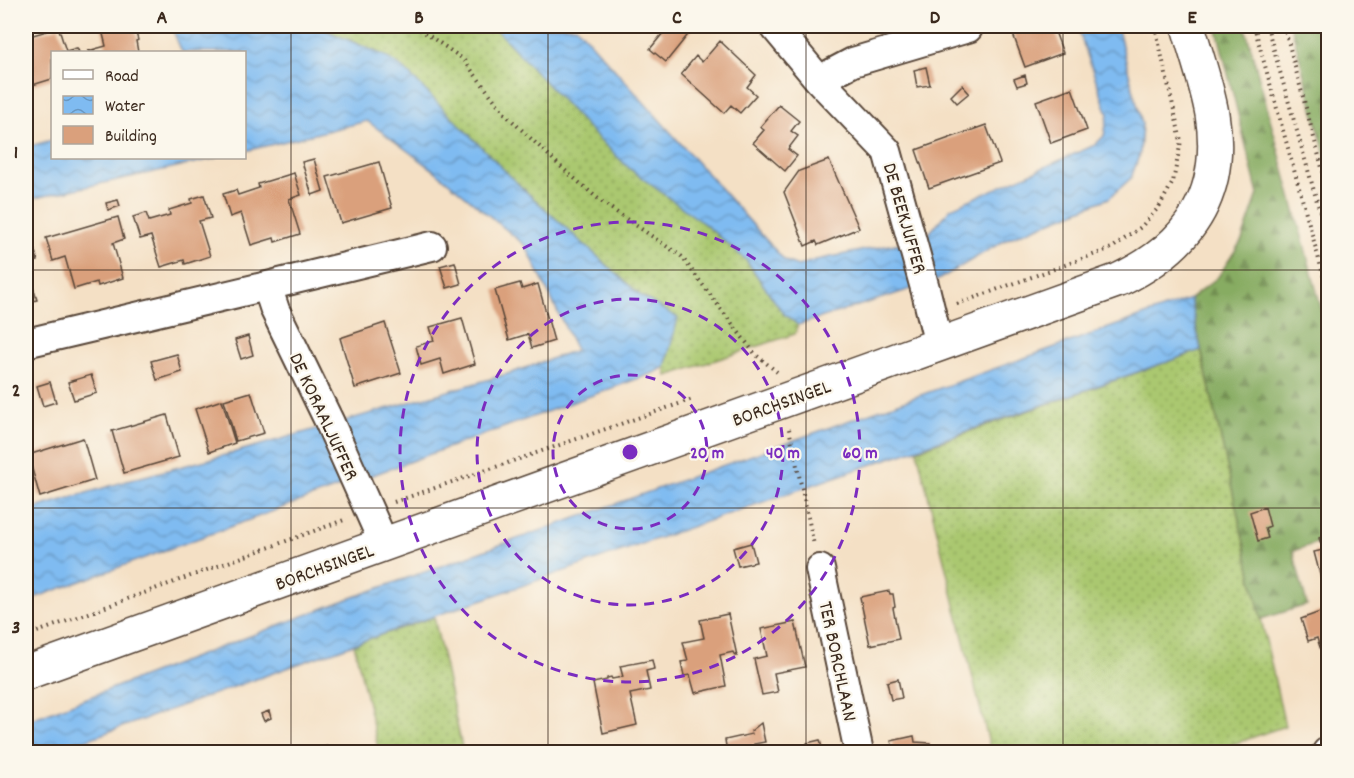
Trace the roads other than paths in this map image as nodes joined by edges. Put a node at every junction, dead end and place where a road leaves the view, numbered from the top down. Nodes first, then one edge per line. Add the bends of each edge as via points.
1 (774, 26) edge
2 (1188, 26) edge
3 (968, 28) dead end
4 (819, 80) junction
5 (432, 246) dead end
6 (267, 286) junction
7 (26, 343) edge
8 (939, 345) junction
9 (384, 544) junction
10 (820, 569) road end
11 (26, 673) edge
12 (859, 753) edge

1 - 4 street, DE BEEKJUFFER
2 - 8 main road, BORCHSINGEL via 1212,113 1215,140 1209,189 1187,230 1161,257 1119,280
3 - 4 street via 853,62
4 - 8 street, DE BEEKJUFFER via 887,151
5 - 6 street
6 - 7 street
6 - 9 street, DE KORAALJUFFER
8 - 9 main road, BORCHSINGEL
9 - 11 main road, BORCHSINGEL
10 - 12 street, TER BORCHLAAN

